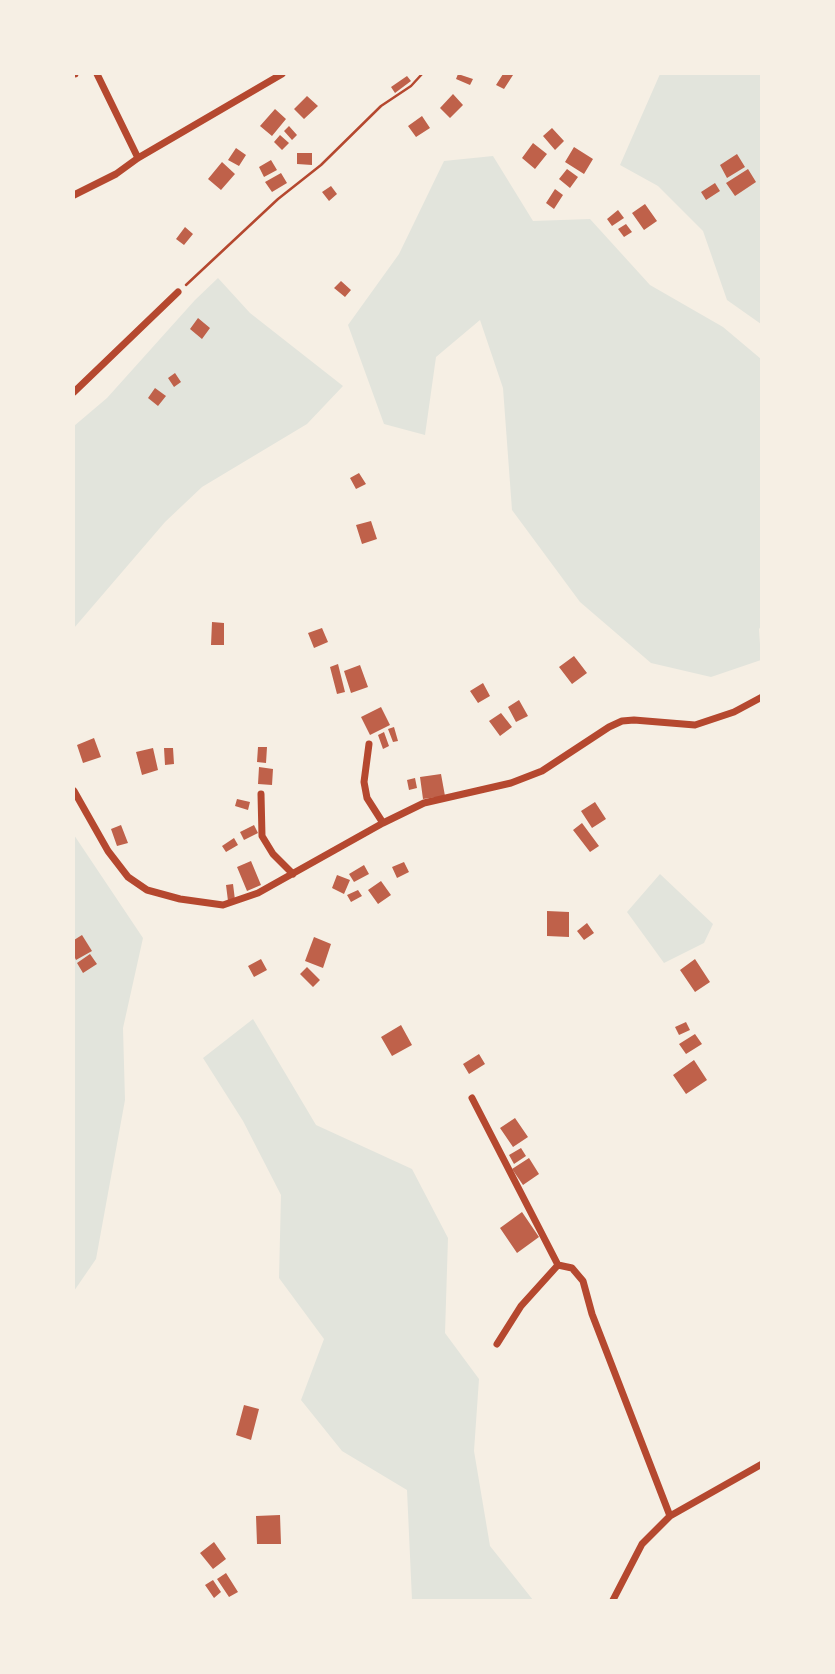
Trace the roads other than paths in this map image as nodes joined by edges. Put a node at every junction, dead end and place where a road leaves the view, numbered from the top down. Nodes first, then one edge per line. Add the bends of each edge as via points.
1 (97, 74) edge
2 (282, 74) edge
3 (138, 158) junction
4 (74, 195) edge
5 (178, 292) road end
6 (74, 392) edge
7 (761, 697) edge
8 (369, 744) dead end
9 (74, 791) edge
10 (261, 794) dead end
11 (82, 806) junction
12 (74, 810) edge
13 (383, 823) junction
14 (293, 874) junction
15 (472, 1098) dead end
16 (558, 1265) junction
17 (497, 1343) dead end
18 (761, 1464) edge
19 (670, 1516) junction
20 (612, 1601) edge

1 - 3 street
2 - 3 street
3 - 4 street
5 - 6 street
7 - 13 street via 695,725 622,721 542,772 424,803
8 - 13 street via 364,782 367,798
9 - 11 street
10 - 14 street via 262,836
11 - 12 street
11 - 14 street via 108,852 128,877 147,890 223,905
13 - 14 street
15 - 16 street
16 - 17 street via 521,1306
16 - 19 street via 572,1268 583,1281
18 - 19 street
19 - 20 street via 642,1544

